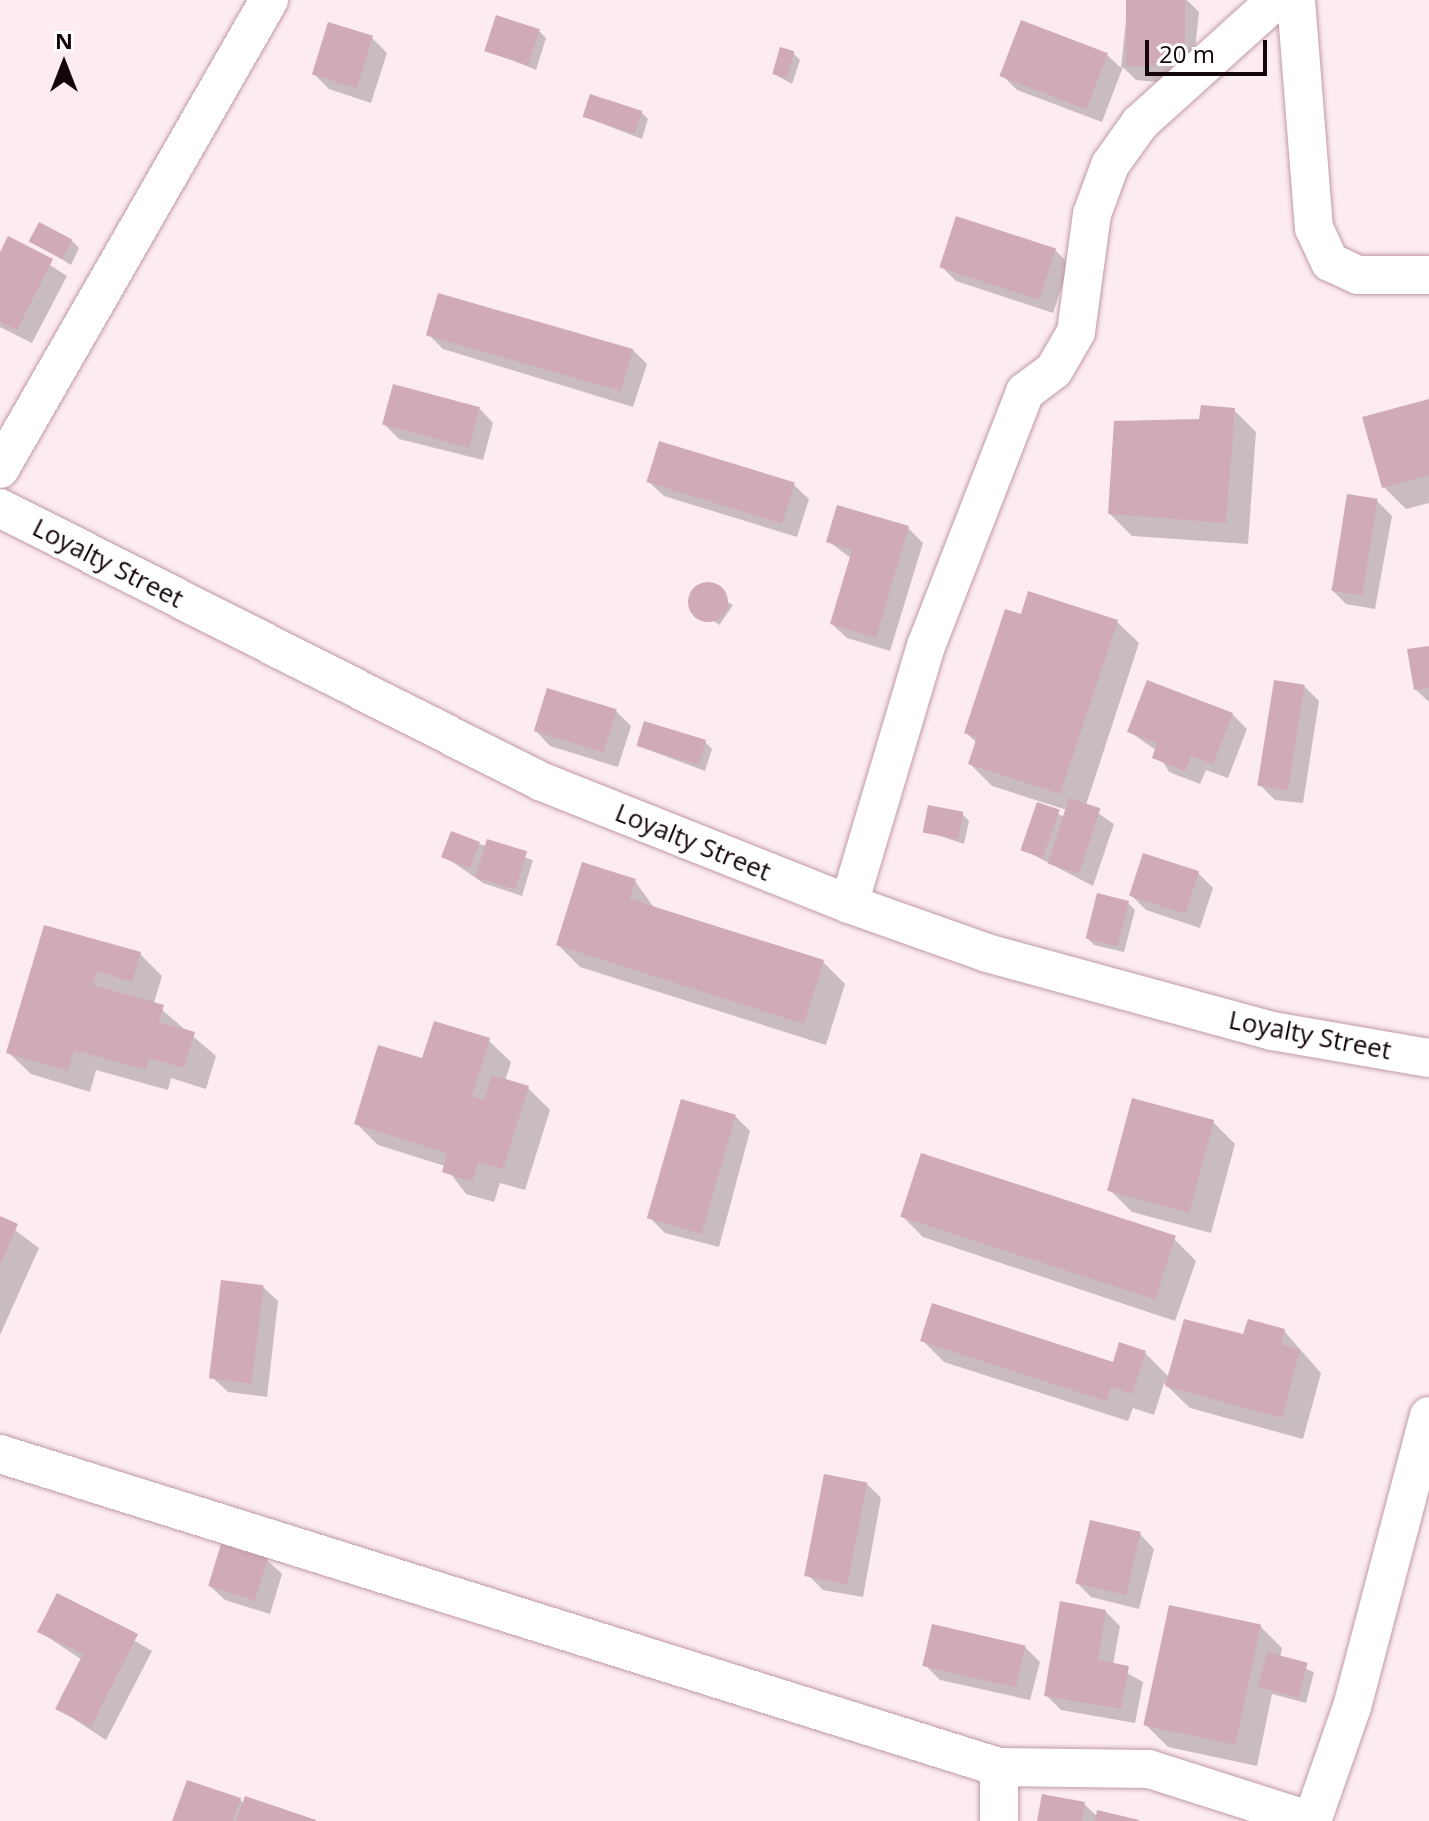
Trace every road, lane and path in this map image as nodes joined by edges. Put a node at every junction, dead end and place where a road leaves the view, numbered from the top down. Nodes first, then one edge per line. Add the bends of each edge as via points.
1 (269, 0) edge
2 (1276, 0) edge
3 (1296, 0) edge
4 (1429, 275) edge
5 (0, 469) edge
6 (0, 508) edge
7 (849, 904) junction
8 (1429, 1058) edge
9 (1429, 1416) edge
10 (0, 1454) edge
11 (999, 1767) junction
12 (999, 1821) edge
13 (1312, 1821) edge

1 - 5 street
2 - 7 street via 1140,123 1110,165 1092,214 1076,332 1054,370 1025,392 926,646
3 - 4 street via 1314,228 1330,262 1358,275
6 - 7 street, Loyalty Street via 540,781
7 - 8 street, Loyalty Street via 987,953 1272,1031
9 - 13 street via 1352,1707
10 - 11 street
11 - 12 street
11 - 13 street via 1149,1769

